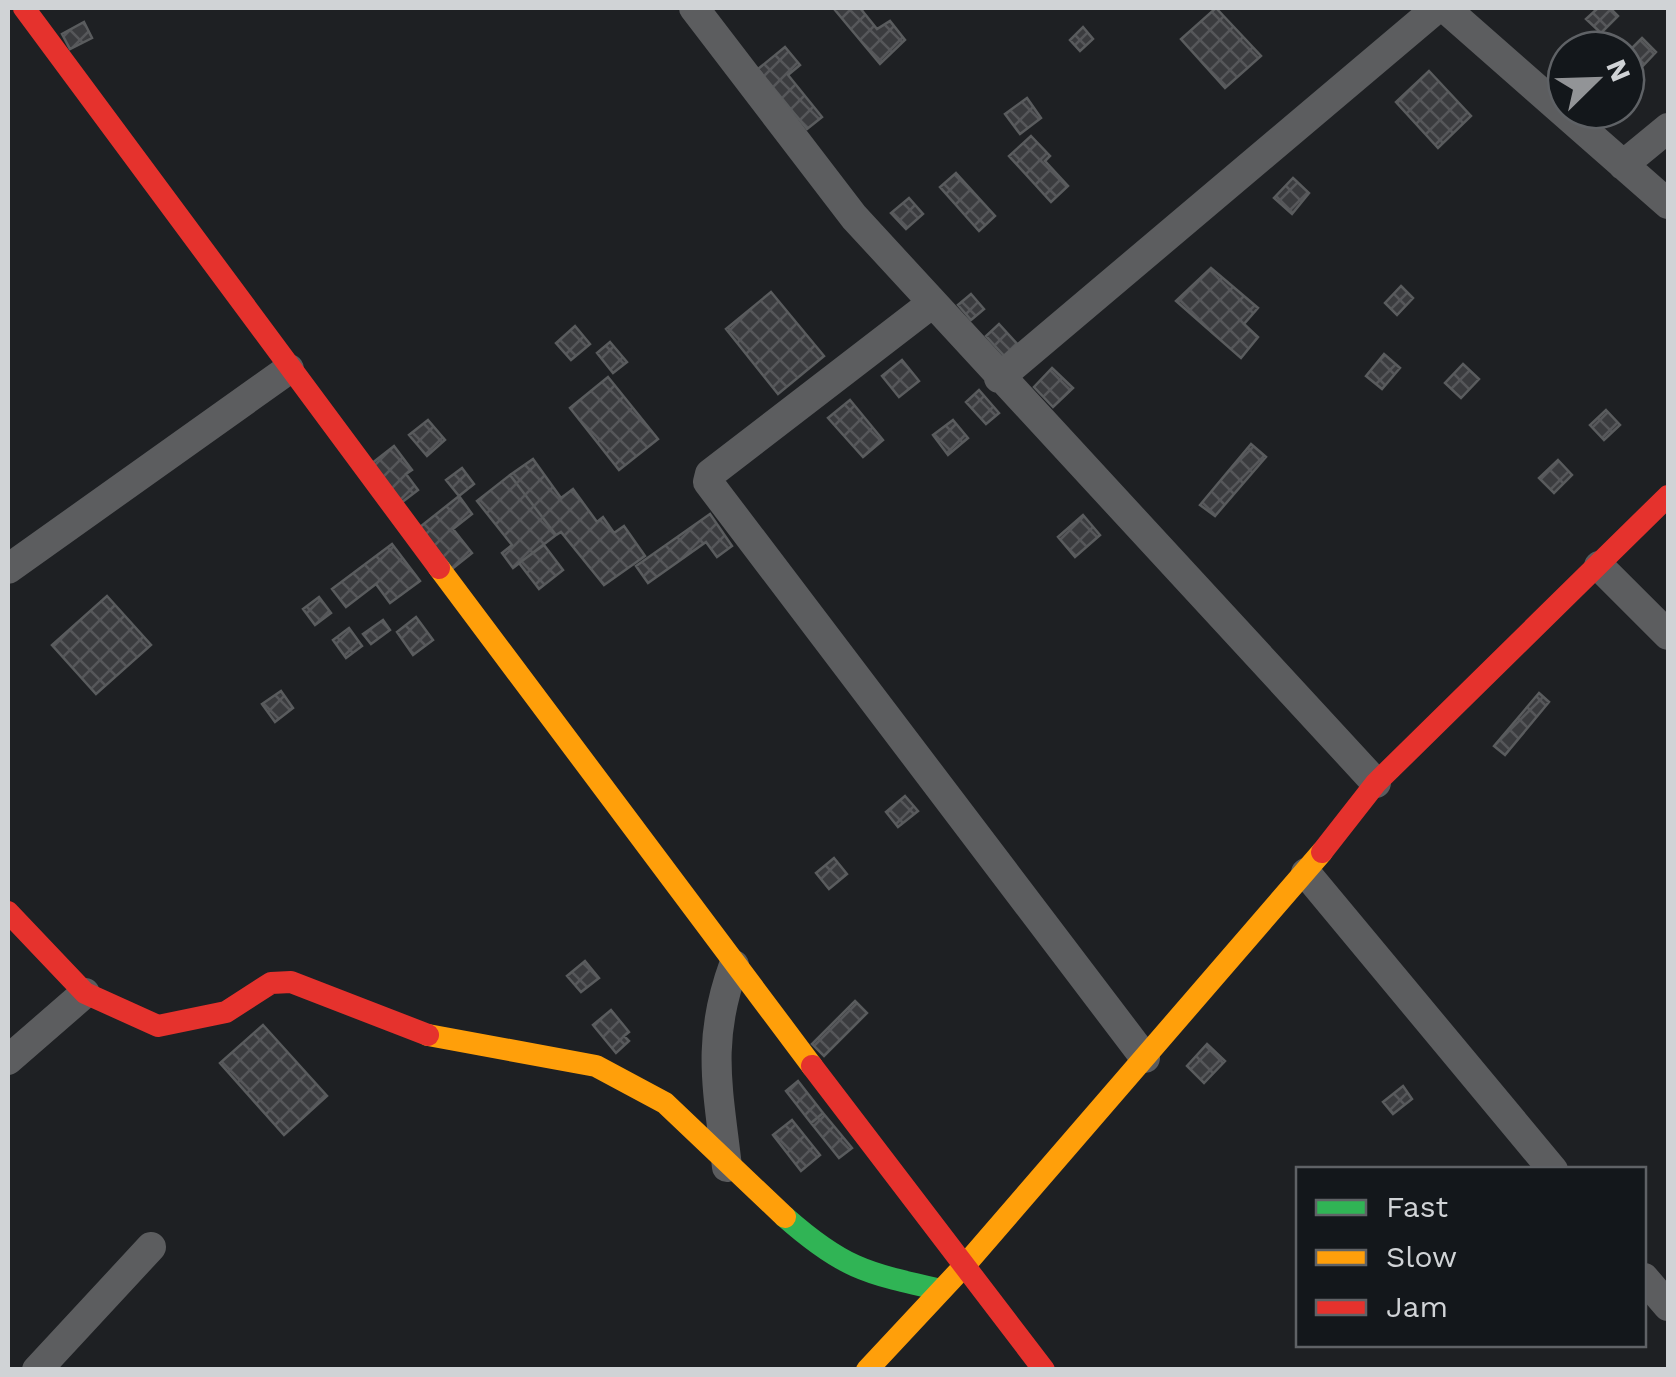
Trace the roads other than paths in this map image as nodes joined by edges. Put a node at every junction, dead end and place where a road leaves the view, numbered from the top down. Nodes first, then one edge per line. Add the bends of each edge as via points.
1 (24, 8) edge
2 (694, 8) edge
3 (1437, 8) edge
4 (1445, 8) edge
5 (1668, 128) edge
6 (1623, 164) junction
7 (1668, 204) edge
8 (931, 304) junction
9 (289, 369) junction
10 (999, 378) junction
11 (1668, 496) edge
12 (1598, 566) junction
13 (8, 570) edge
14 (1668, 635) edge
15 (1376, 783) junction
16 (1306, 874) junction
17 (8, 912) edge
18 (734, 965) junction
19 (85, 993) junction
20 (1146, 1058) junction
21 (8, 1060) edge
22 (727, 1167) junction
23 (1550, 1167) edge
24 (151, 1248) dead end
25 (966, 1264) junction
26 (1646, 1280) edge
27 (942, 1290) junction
28 (1668, 1306) edge
29 (37, 1370) edge
30 (866, 1370) edge
31 (1044, 1370) edge

1 - 9 street
2 - 8 street via 854,217
3 - 10 street
4 - 6 street
5 - 6 street
6 - 7 street
8 - 10 street
8 - 20 street via 710,474 708,482
9 - 13 street
9 - 18 street
10 - 15 street
11 - 12 street
12 - 14 street
12 - 15 street
15 - 16 street
16 - 20 street
16 - 23 street
17 - 19 street
18 - 22 street via 719,1007 714,1052
18 - 25 street
19 - 21 street
19 - 22 street via 158,1026 226,1012 271,983 291,982 430,1036 596,1066 665,1104
20 - 25 street
22 - 27 street via 820,1248 861,1272
24 - 29 street
25 - 27 street
25 - 31 street
26 - 28 street
27 - 30 street

